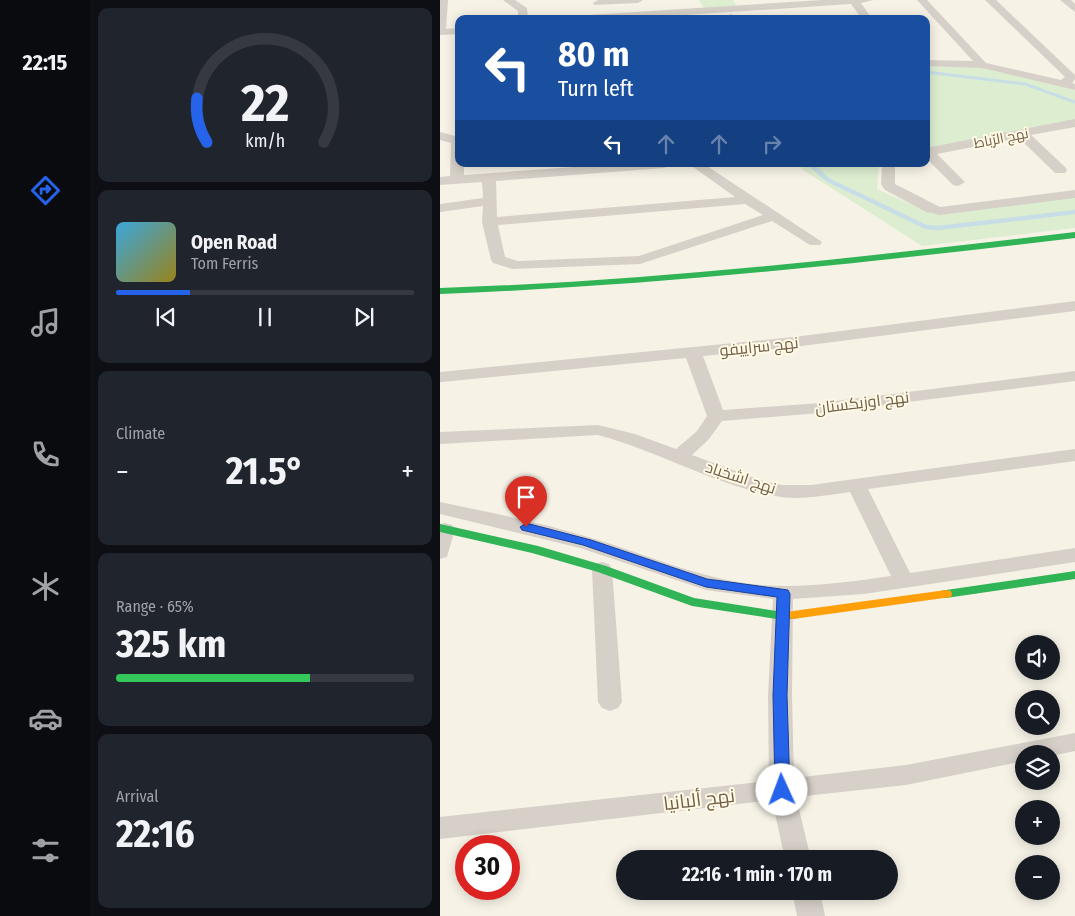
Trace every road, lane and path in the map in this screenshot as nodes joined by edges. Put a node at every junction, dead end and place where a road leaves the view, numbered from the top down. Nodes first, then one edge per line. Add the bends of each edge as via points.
1 (443, 0) edge
2 (508, 0) edge
3 (638, 0) edge
4 (671, 0) edge
5 (868, 0) edge
6 (922, 0) edge
7 (990, 0) edge
8 (1065, 0) edge
9 (598, 1) edge
10 (835, 1) edge
11 (854, 1) edge
12 (740, 4) edge
13 (784, 6) junction
14 (716, 9) junction
15 (1075, 9) edge
16 (678, 12) junction
17 (523, 15) edge
18 (602, 15) edge
19 (632, 15) edge
20 (720, 15) edge
21 (790, 15) edge
22 (864, 15) edge
23 (441, 30) edge
24 (455, 31) edge
25 (930, 63) edge
26 (982, 65) junction
27 (1070, 85) edge
28 (1075, 123) edge
29 (1022, 134) junction
30 (440, 136) edge
31 (455, 140) edge
32 (930, 151) edge
33 (930, 155) edge
34 (457, 167) edge
35 (600, 167) edge
36 (700, 167) edge
37 (888, 167) edge
38 (1060, 170) dead end
39 (489, 178) junction
40 (457, 180) junction
41 (440, 182) edge
42 (958, 182) dead end
43 (1075, 194) edge
44 (748, 200) junction
45 (490, 201) junction
46 (440, 208) edge
47 (775, 216) junction
48 (489, 222) junction
49 (1075, 234) edge
50 (815, 242) dead end
51 (1075, 247) edge
52 (959, 261) dead end
53 (440, 291) edge
54 (1075, 306) edge
55 (694, 353) junction
56 (1075, 376) edge
57 (442, 377) dead end
58 (716, 416) junction
59 (440, 438) edge
60 (1075, 455) edge
61 (680, 456) junction
62 (856, 485) junction
63 (440, 508) edge
64 (442, 528) edge
65 (440, 552) edge
66 (1075, 555) edge
67 (602, 569) junction
68 (1075, 575) edge
69 (904, 581) junction
70 (783, 605) junction
71 (610, 702) dead end
72 (1075, 742) edge
73 (782, 790) junction
74 (440, 828) edge
75 (796, 850) edge
76 (808, 900) edge
77 (811, 916) edge

1 - 23 street
2 - 17 street via 523,10
3 - 9 street
4 - 16 street
5 - 11 street
6 - 26 street
7 - 27 street via 1071,77
8 - 15 street
9 - 18 street
10 - 11 street
10 - 13 street
11 - 22 street
12 - 13 street
12 - 14 street
13 - 21 street
14 - 16 street
14 - 20 street
16 - 19 street
23 - 24 street
25 - 26 street
26 - 27 street
28 - 29 street, نهج الرّباط
29 - 32 street, نهج الرّباط
29 - 38 street
30 - 31 street
33 - 42 street
34 - 40 street
35 - 39 street
36 - 44 street
37 - 43 street via 890,187 940,211
39 - 40 street
39 - 45 street
40 - 41 street
44 - 47 street
44 - 48 street
45 - 46 street
45 - 48 street
47 - 48 street via 640,260 517,266 498,260
47 - 50 street
49 - 53 main road via 707,278 527,291
51 - 52 main road
54 - 55 street, نهج سراييفو
55 - 57 street, نهج سراييفو
55 - 58 street
56 - 58 street, نهج اوزبكستان via 820,408
58 - 61 street via 703,435
59 - 61 street, نهج اشخباد via 598,430
60 - 62 street, نهج اشخباد
61 - 62 street, نهج اشخباد via 755,485 782,491
62 - 69 street
63 - 70 street via 578,540
64 - 65 street
64 - 67 main road via 534,548
66 - 69 street
67 - 70 main road via 692,602 741,612
67 - 71 street
68 - 70 main road via 828,612
69 - 70 street via 826,591
70 - 73 street via 780,695
72 - 73 street, نهج ألبانيا via 906,775
73 - 74 street, نهج ألبانيا
73 - 75 street
76 - 77 street

